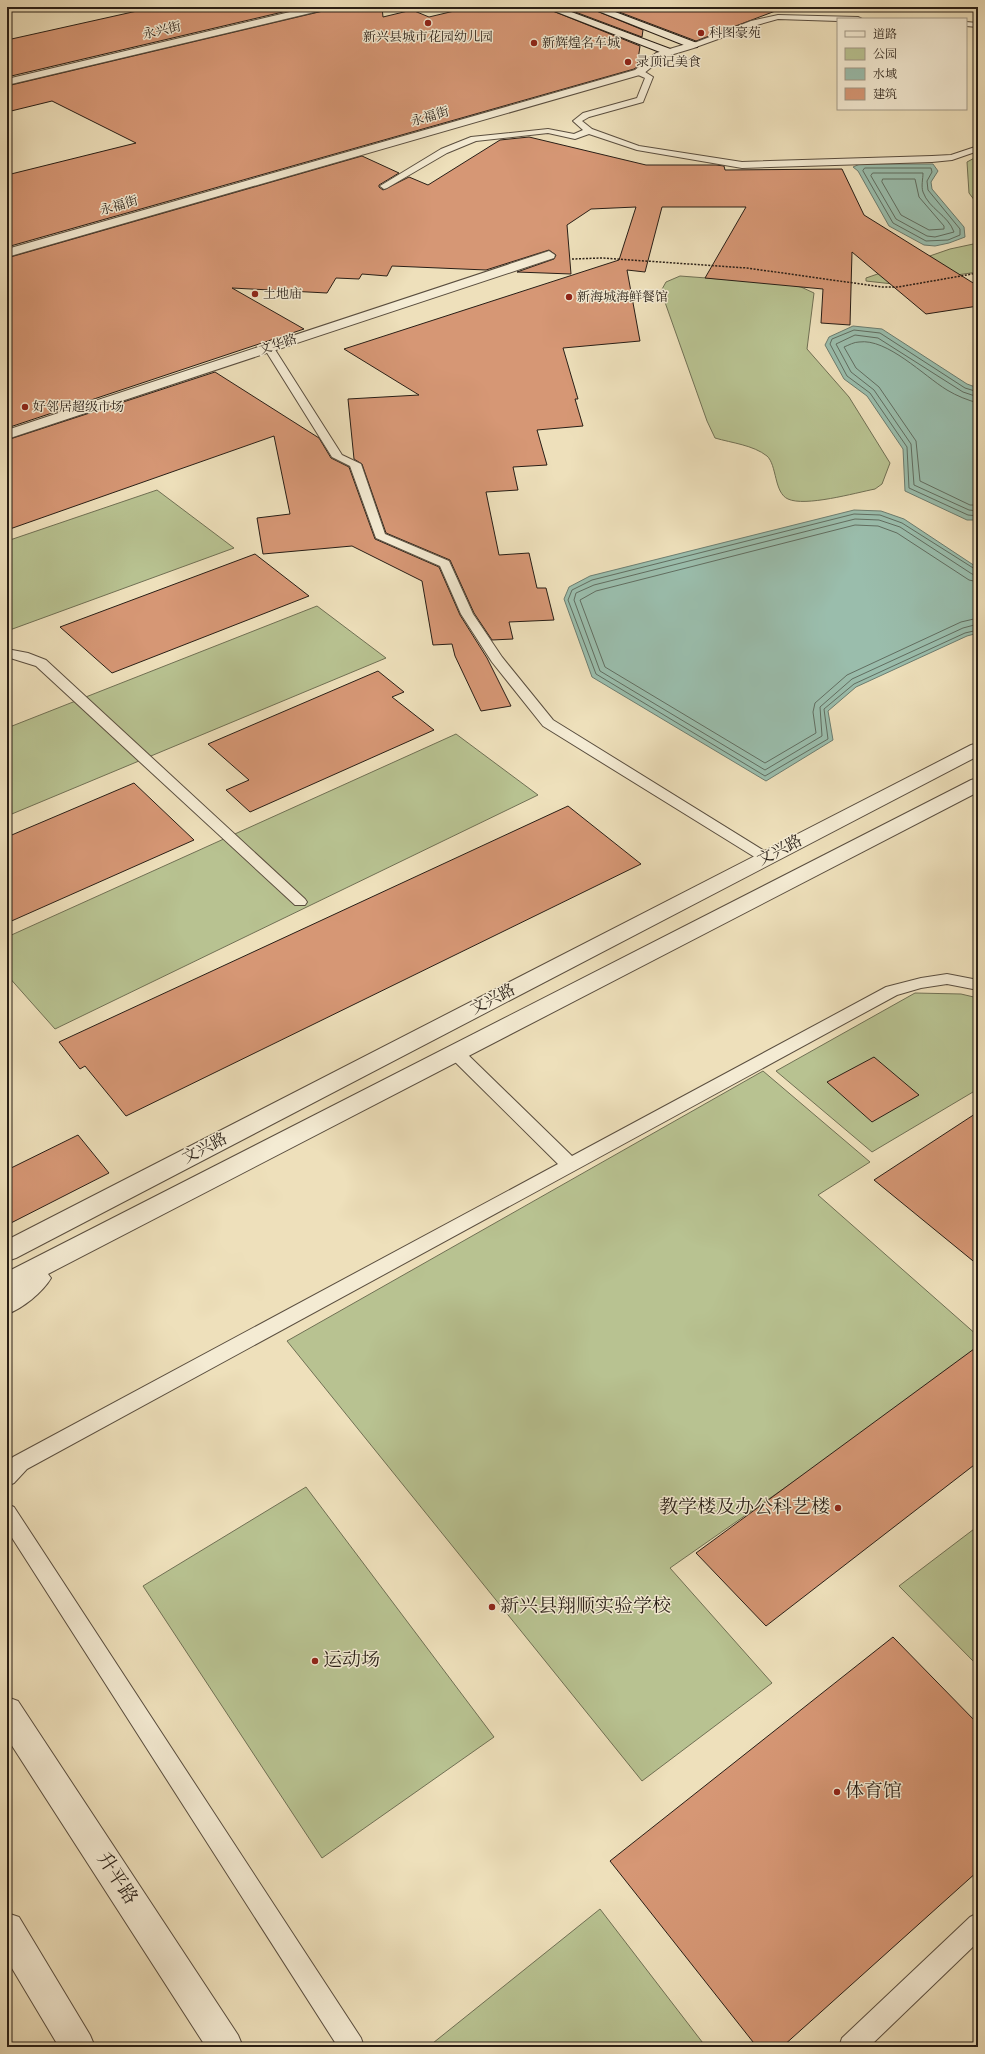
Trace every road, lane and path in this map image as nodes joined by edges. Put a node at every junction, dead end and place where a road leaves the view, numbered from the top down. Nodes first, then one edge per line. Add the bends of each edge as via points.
1 (323, 7) edge
2 (549, 7) edge
3 (593, 7) edge
4 (837, 18) edge
5 (967, 24) edge
6 (978, 25) edge
7 (693, 45) junction
8 (669, 52) junction
9 (639, 72) junction
10 (7, 82) edge
11 (589, 131) junction
12 (978, 148) edge
13 (384, 186) dead end
14 (7, 253) edge
15 (549, 255) dead end
16 (569, 259) dead end
17 (978, 273) edge
18 (269, 348) junction
19 (7, 435) edge
20 (7, 653) edge
21 (978, 748) edge
22 (978, 784) edge
23 (766, 858) junction
24 (718, 883) junction
25 (300, 902) dead end
26 (744, 904) junction
27 (978, 985) edge
28 (456, 1054) junction
29 (570, 1165) junction
30 (7, 1251) edge
31 (67, 1254) junction
32 (7, 1284) edge
33 (7, 1304) edge
34 (7, 1477) edge
35 (7, 1513) edge
36 (7, 1711) edge
37 (978, 1925) edge
38 (7, 1929) edge
39 (78, 2047) edge
40 (226, 2047) edge
41 (352, 2047) edge
42 (851, 2047) edge

1 - 10 street, 永兴街
2 - 8 street
3 - 7 street
4 - 7 lane, 永福街 via 778,16
5 - 6 lane
7 - 8 street, 永福街
8 - 9 street, 永福街 via 660,55
9 - 11 lane via 649,77 640,100 586,115 577,122
9 - 14 street, 永福街
11 - 12 lane via 637,148 742,166 932,159 952,157
11 - 13 lane via 575,137 548,131 474,139 444,150
15 - 18 street, 文华路
16 - 17 path via 602,258 747,268 882,287 898,287
18 - 19 street, 文华路
18 - 23 lane via 338,457 355,464 380,536 445,564 467,614 497,659 548,724
20 - 25 lane via 41,663
21 - 23 street, 文兴路
22 - 26 street, 文兴路
23 - 24 street, 文兴路
24 - 26 street
24 - 30 street, 文兴路
26 - 28 street, 文兴路
27 - 29 lane via 947,979 892,991
28 - 29 lane
28 - 31 street, 文兴路
29 - 34 lane via 20,1462
31 - 32 street, 文兴路
31 - 33 street
35 - 41 lane
36 - 40 street, 升平路
37 - 42 lane
38 - 39 street

